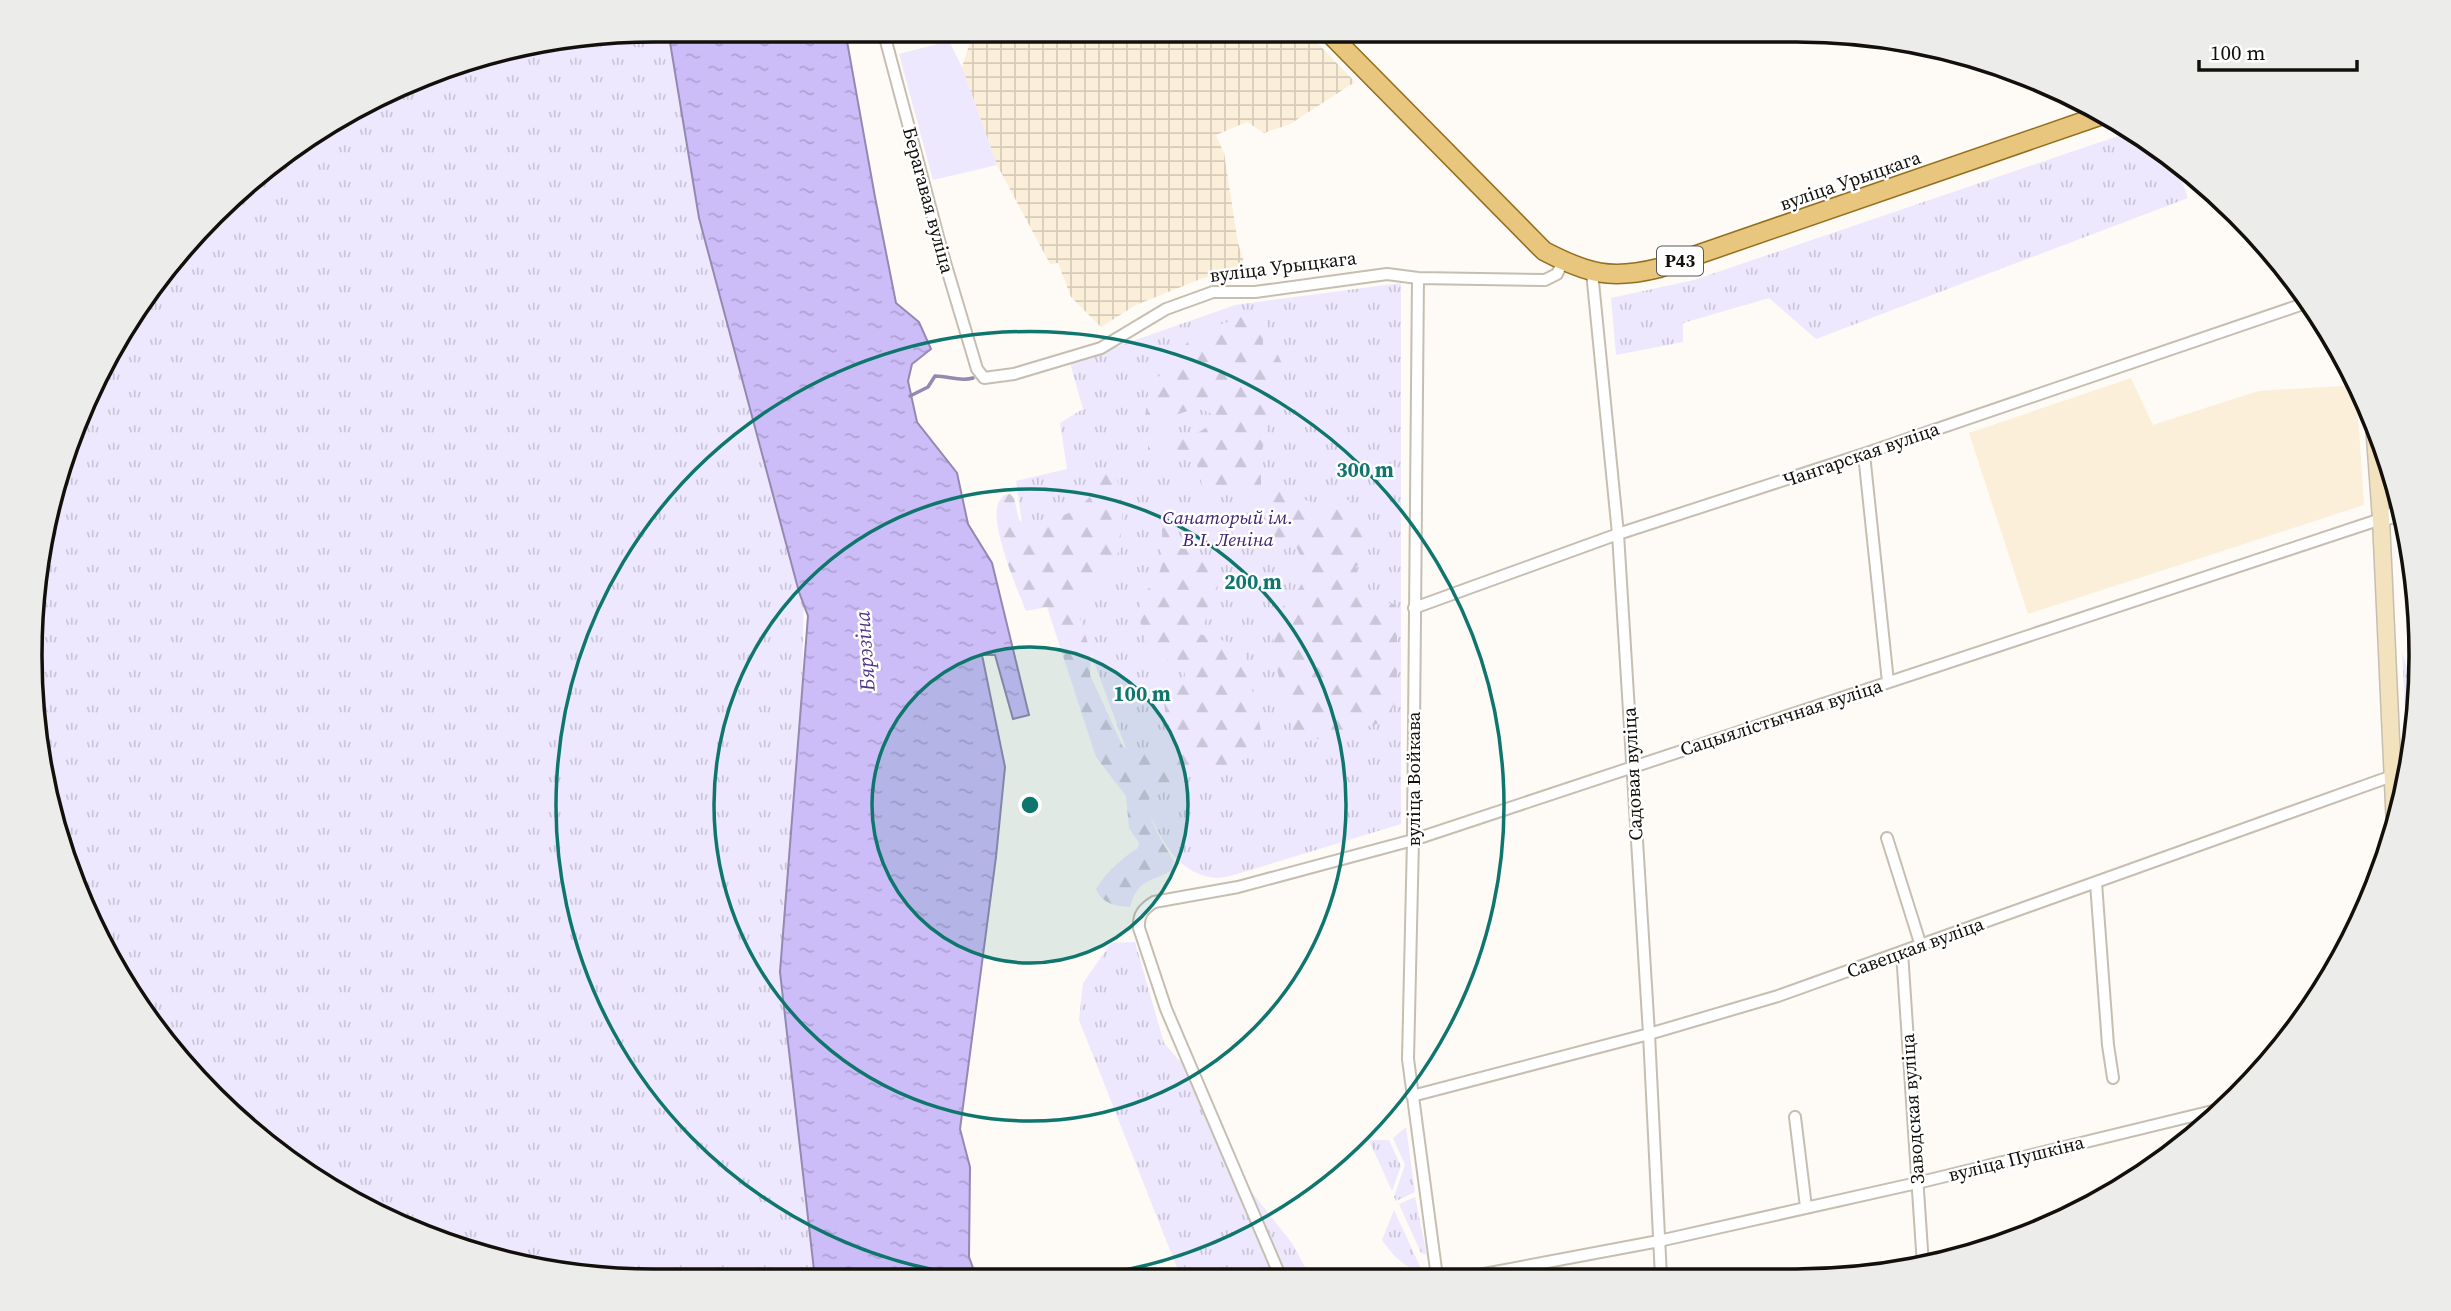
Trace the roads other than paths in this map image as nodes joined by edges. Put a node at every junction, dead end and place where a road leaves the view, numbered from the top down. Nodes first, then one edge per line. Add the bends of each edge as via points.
1 (886, 42) edge
2 (1339, 42) edge
3 (2092, 119) edge
4 (1563, 261) junction
5 (1592, 272) junction
6 (1418, 278) junction
7 (2299, 305) edge
8 (977, 369) joint
9 (1864, 454) junction
10 (2377, 460) edge
11 (2392, 515) edge
12 (2381, 519) junction
13 (1618, 534) junction
14 (1414, 608) junction
15 (1888, 682) junction
16 (2399, 763) edge
17 (1631, 766) junction
18 (2397, 775) edge
19 (1887, 838) dead end
20 (1413, 840) junction
21 (2096, 883) junction
22 (1921, 946) junction
23 (1902, 952) junction
24 (1649, 1034) junction
25 (2113, 1078) dead end
26 (1412, 1096) junction
27 (2204, 1113) edge
28 (1795, 1117) dead end
29 (1917, 1183) junction
30 (1807, 1208) junction
31 (1659, 1241) junction
32 (1922, 1255) edge
33 (1277, 1269) edge
34 (1436, 1269) edge
35 (1510, 1269) edge
36 (1661, 1269) edge

1 - 8 street, Берагавая вуліца
2 - 4 main road, вуліца Урыцкага / Р43 via 1544,251
3 - 5 main road, вуліца Урыцкага / Р43 via 1659,268 1632,275
4 - 5 main road, вуліца Урыцкага / Р43
4 - 6 street, вуліца Урыцкага via 1556,274 1545,280
5 - 13 street, Садовая вуліца
6 - 8 street, вуліца Урыцкага via 1387,274 1255,292 1213,292 1166,309 1101,348 1014,374 984,378
6 - 14 street, вуліца Войкава
7 - 9 street, Чангарская вуліца
9 - 13 street, Чангарская вуліца
9 - 15 street
10 - 12 main road
11 - 12 street, Сацыялістычная вуліца
12 - 15 street, Сацыялістычная вуліца
12 - 16 main road
13 - 14 street, Чангарская вуліца
13 - 17 street, Садовая вуліца
14 - 20 street, вуліца Войкава
15 - 17 street, Сацыялістычная вуліца
17 - 20 street, Сацыялістычная вуліца
17 - 24 street, Садовая вуліца
18 - 21 street, Савецкая вуліца
19 - 22 street
20 - 26 street, вуліца Войкава via 1408,1059
20 - 33 street, Сацыялістычная вуліца via 1238,887 1154,902 1138,918 1166,1009
21 - 22 street, Савецкая вуліца
21 - 25 street
22 - 23 street, Савецкая вуліца
23 - 24 street, Савецкая вуліца via 1778,996
23 - 29 street, Заводская вуліца
24 - 26 street, Савецкая вуліца
24 - 31 street, Садовая вуліца
26 - 34 street, вуліца Войкава
27 - 29 street, вуліца Пушкіна
28 - 30 street
29 - 30 street, вуліца Пушкіна
29 - 32 street, Заводская вуліца
30 - 31 street, вуліца Пушкіна
31 - 35 street, вуліца Пушкіна
31 - 36 street, Садовая вуліца

